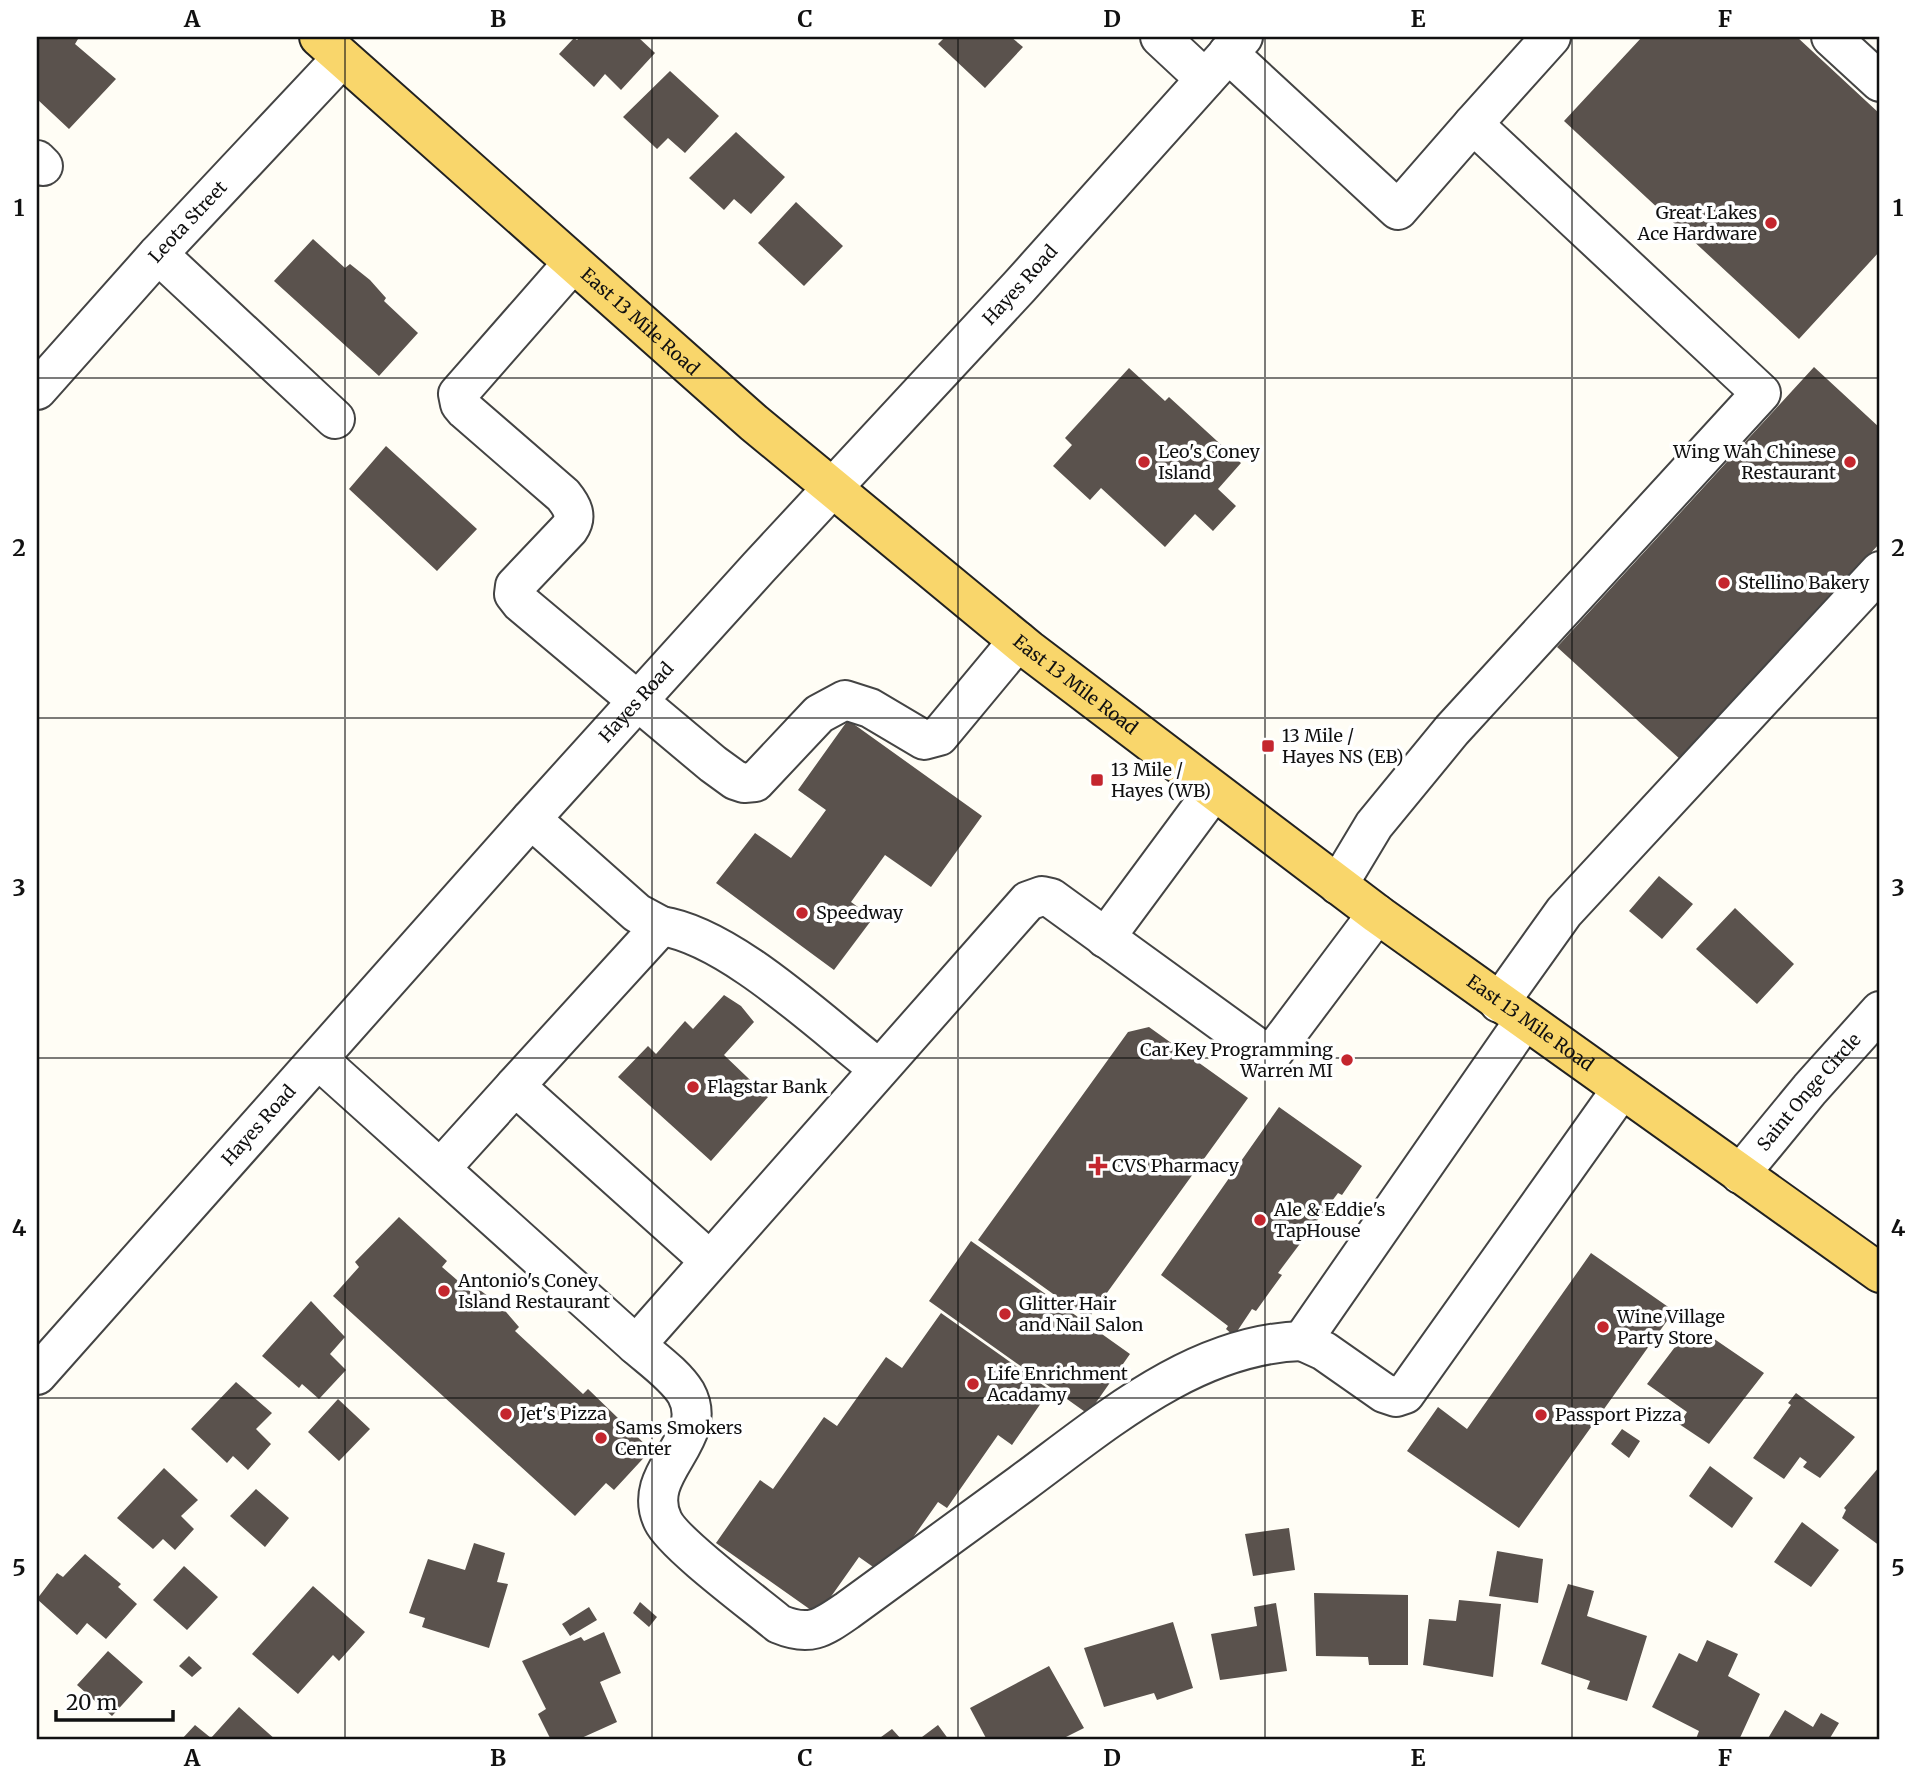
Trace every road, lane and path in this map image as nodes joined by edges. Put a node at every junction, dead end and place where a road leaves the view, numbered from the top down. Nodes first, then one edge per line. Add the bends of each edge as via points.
1 (1160, 37) edge
2 (1551, 37) edge
3 (1831, 37) edge
4 (330, 47) edge
5 (1225, 56) edge
6 (1880, 82) edge
7 (1473, 124) junction
8 (158, 254) junction
9 (572, 264) junction
10 (37, 390) edge
11 (335, 419) dead end
12 (832, 490) junction
13 (1880, 570) edge
14 (1018, 641) junction
15 (639, 700) junction
16 (1213, 792) junction
17 (531, 819) junction
18 (1338, 885) junction
19 (1377, 914) junction
20 (661, 926) junction
21 (1105, 938) junction
22 (1511, 1012) junction
23 (1880, 1012) edge
24 (318, 1060) junction
25 (878, 1068) junction
26 (515, 1087) junction
27 (1621, 1090) junction
28 (440, 1168) junction
29 (1740, 1174) junction
30 (709, 1260) junction
31 (1880, 1273) edge
32 (1302, 1341) junction
33 (636, 1345) junction
34 (37, 1375) edge

1 - 5 street
2 - 7 street
3 - 6 street
4 - 8 street, Leota Street
4 - 9 main road, East 13 Mile Road
5 - 7 street via 1398,210
5 - 12 street, Hayes Road
7 - 18 street via 1761,393 1452,730 1374,825
8 - 10 street, Leota Street
8 - 11 street
9 - 12 main road, East 13 Mile Road
9 - 15 street via 457,399 572,508 574,522 515,586 514,594
12 - 14 main road, East 13 Mile Road
12 - 15 street, Hayes Road
13 - 22 street via 1564,912
14 - 15 street via 939,736 924,740 870,708 845,700 819,714 755,782 734,780
14 - 16 main road, East 13 Mile Road
15 - 17 street, Hayes Road
16 - 18 main road, East 13 Mile Road
16 - 21 street
17 - 20 street via 637,913
17 - 24 street, Hayes Road
18 - 19 main road, East 13 Mile Road
19 - 21 street via 1272,1055
19 - 22 main road, East 13 Mile Road
20 - 25 street via 679,929 729,952
20 - 26 street
21 - 25 street via 1051,898 1042,895 1028,901
22 - 27 main road, East 13 Mile Road
22 - 32 street
23 - 29 street, Saint Onge Circle
24 - 28 street
24 - 34 street, Hayes Road
25 - 30 street
26 - 28 street
26 - 30 street
27 - 29 main road, East 13 Mile Road
27 - 32 street via 1405,1394 1384,1393
28 - 33 street
29 - 31 main road, East 13 Mile Road
30 - 33 street
32 - 33 street via 1274,1342 1225,1354 1168,1383 1083,1438 848,1610 810,1631 779,1623 664,1523 658,1505 659,1485 688,1435 692,1406 684,1390

